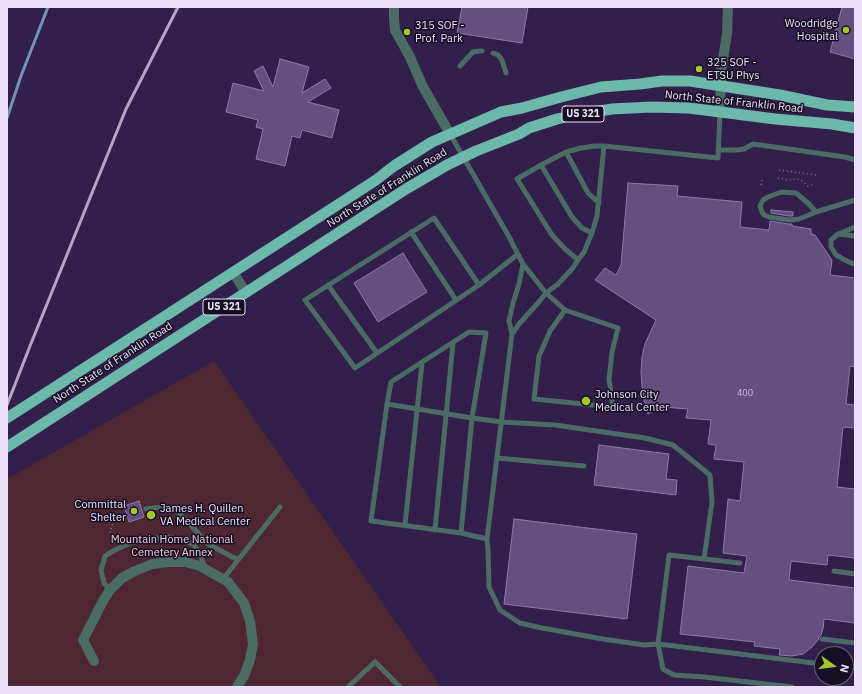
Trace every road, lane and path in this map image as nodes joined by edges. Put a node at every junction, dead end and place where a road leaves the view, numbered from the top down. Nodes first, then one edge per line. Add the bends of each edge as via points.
1 (394, 7) edge
2 (728, 7) edge
3 (482, 51) dead end
4 (494, 53) dead end
5 (460, 66) dead end
6 (506, 74) dead end
7 (721, 86) junction
8 (855, 108) edge
9 (720, 112) junction
10 (855, 128) edge
11 (450, 134) junction
12 (604, 146) junction
13 (718, 150) junction
14 (566, 152) junction
15 (463, 157) junction
16 (855, 160) edge
17 (541, 165) junction
18 (780, 170) dead end
19 (798, 172) junction
20 (816, 175) dead end
21 (778, 178) dead end
22 (796, 179) junction
23 (762, 180) dead end
24 (815, 184) dead end
25 (763, 187) dead end
26 (855, 200) edge
27 (599, 203) junction
28 (816, 212) junction
29 (855, 227) edge
30 (411, 232) junction
31 (592, 233) junction
32 (838, 234) junction
33 (855, 236) edge
34 (518, 254) junction
35 (578, 260) junction
36 (523, 264) junction
37 (855, 264) edge
38 (233, 272) junction
39 (479, 284) junction
40 (328, 285) junction
41 (246, 293) junction
42 (546, 293) junction
43 (456, 300) junction
44 (566, 310) junction
45 (512, 334) junction
46 (453, 343) junction
47 (377, 354) junction
48 (422, 362) junction
49 (387, 404) junction
50 (417, 409) junction
51 (446, 413) junction
52 (7, 418) edge
53 (472, 418) junction
54 (502, 422) junction
55 (7, 448) edge
56 (497, 458) junction
57 (584, 466) dead end
58 (280, 507) dead end
59 (146, 509) dead end
60 (125, 515) dead end
61 (405, 526) junction
62 (435, 530) junction
63 (461, 534) junction
64 (487, 539) junction
65 (116, 550) junction
66 (704, 559) junction
67 (238, 560) junction
68 (740, 563) dead end
69 (206, 569) junction
70 (834, 571) dead end
71 (855, 574) edge
72 (223, 579) junction
73 (110, 590) junction
74 (822, 639) dead end
75 (855, 643) edge
76 (658, 644) junction
77 (94, 661) dead end
78 (814, 663) edge
79 (237, 687) edge
80 (348, 687) edge
81 (400, 687) edge
82 (792, 687) edge

1 - 11 street via 395,30 422,86
2 - 7 street
3 - 5 lane via 473,52
4 - 6 lane via 502,60
7 - 8 highway, North State of Franklin Road / US 321
7 - 9 street
7 - 11 highway, North State of Franklin Road / US 321 via 690,81 662,81 601,87 501,112
9 - 10 highway, North State of Franklin Road / US 321
9 - 13 lane
9 - 15 highway, North State of Franklin Road / US 321 via 651,107 580,114 529,128
11 - 15 lane
11 - 38 highway, North State of Franklin Road / US 321 via 394,166
12 - 13 lane via 718,158
12 - 14 lane
12 - 27 lane
13 - 16 lane via 744,149 752,144
14 - 17 lane
14 - 27 lane via 588,193
15 - 34 lane
15 - 41 highway, North State of Franklin Road / US 321 via 406,189
17 - 31 lane via 572,217 582,228
17 - 35 lane via 517,179 552,235
18 - 19 path
19 - 20 path
19 - 22 path
21 - 22 path
22 - 24 path via 808,186
23 - 25 path
26 - 28 lane
27 - 31 lane
28 - 28 lane via 796,193 781,192 763,200 760,206 764,215 789,220 800,219
29 - 32 lane
30 - 39 lane via 434,218
30 - 40 lane
30 - 43 lane
31 - 35 lane
32 - 33 lane
32 - 37 lane via 831,240 831,247 836,255
34 - 36 lane
34 - 39 lane
35 - 42 lane via 558,284
36 - 42 lane
36 - 45 lane via 509,321
38 - 41 street
38 - 52 highway, North State of Franklin Road / US 321
39 - 43 lane
40 - 47 lane
40 - 47 lane via 305,300 355,368
41 - 55 highway, North State of Franklin Road / US 321
42 - 44 lane
42 - 45 lane
43 - 47 lane
44 - 44 lane via 618,328 609,379 612,407 534,398 539,356 550,331
45 - 54 lane
46 - 48 lane
46 - 51 lane
46 - 53 lane via 470,332 486,333
48 - 49 lane via 391,382
48 - 50 lane
49 - 50 lane
49 - 61 lane via 371,521
50 - 51 lane
50 - 61 lane
51 - 53 lane
51 - 62 lane
53 - 54 lane
53 - 63 lane
54 - 56 lane
54 - 66 lane via 555,425 645,438 673,445 710,475 712,502
56 - 57 lane
56 - 64 lane
58 - 67 lane
59 - 67 lane via 162,507 179,513 208,544
60 - 65 path via 114,522 110,531
61 - 62 lane
62 - 63 lane
63 - 64 lane
64 - 76 lane via 489,587 500,610 520,622 542,628 603,639
65 - 69 lane via 130,543 168,537 194,545
65 - 73 lane via 105,556 101,570 104,583
66 - 68 lane
66 - 76 lane via 669,554
67 - 72 lane
69 - 72 street
69 - 73 street via 185,562 152,564 122,578
70 - 71 lane
72 - 79 street via 244,603 250,621 253,644 250,660
73 - 77 street via 84,640
74 - 75 lane
76 - 78 lane
76 - 82 lane via 663,669 674,675
80 - 81 lane via 375,662

